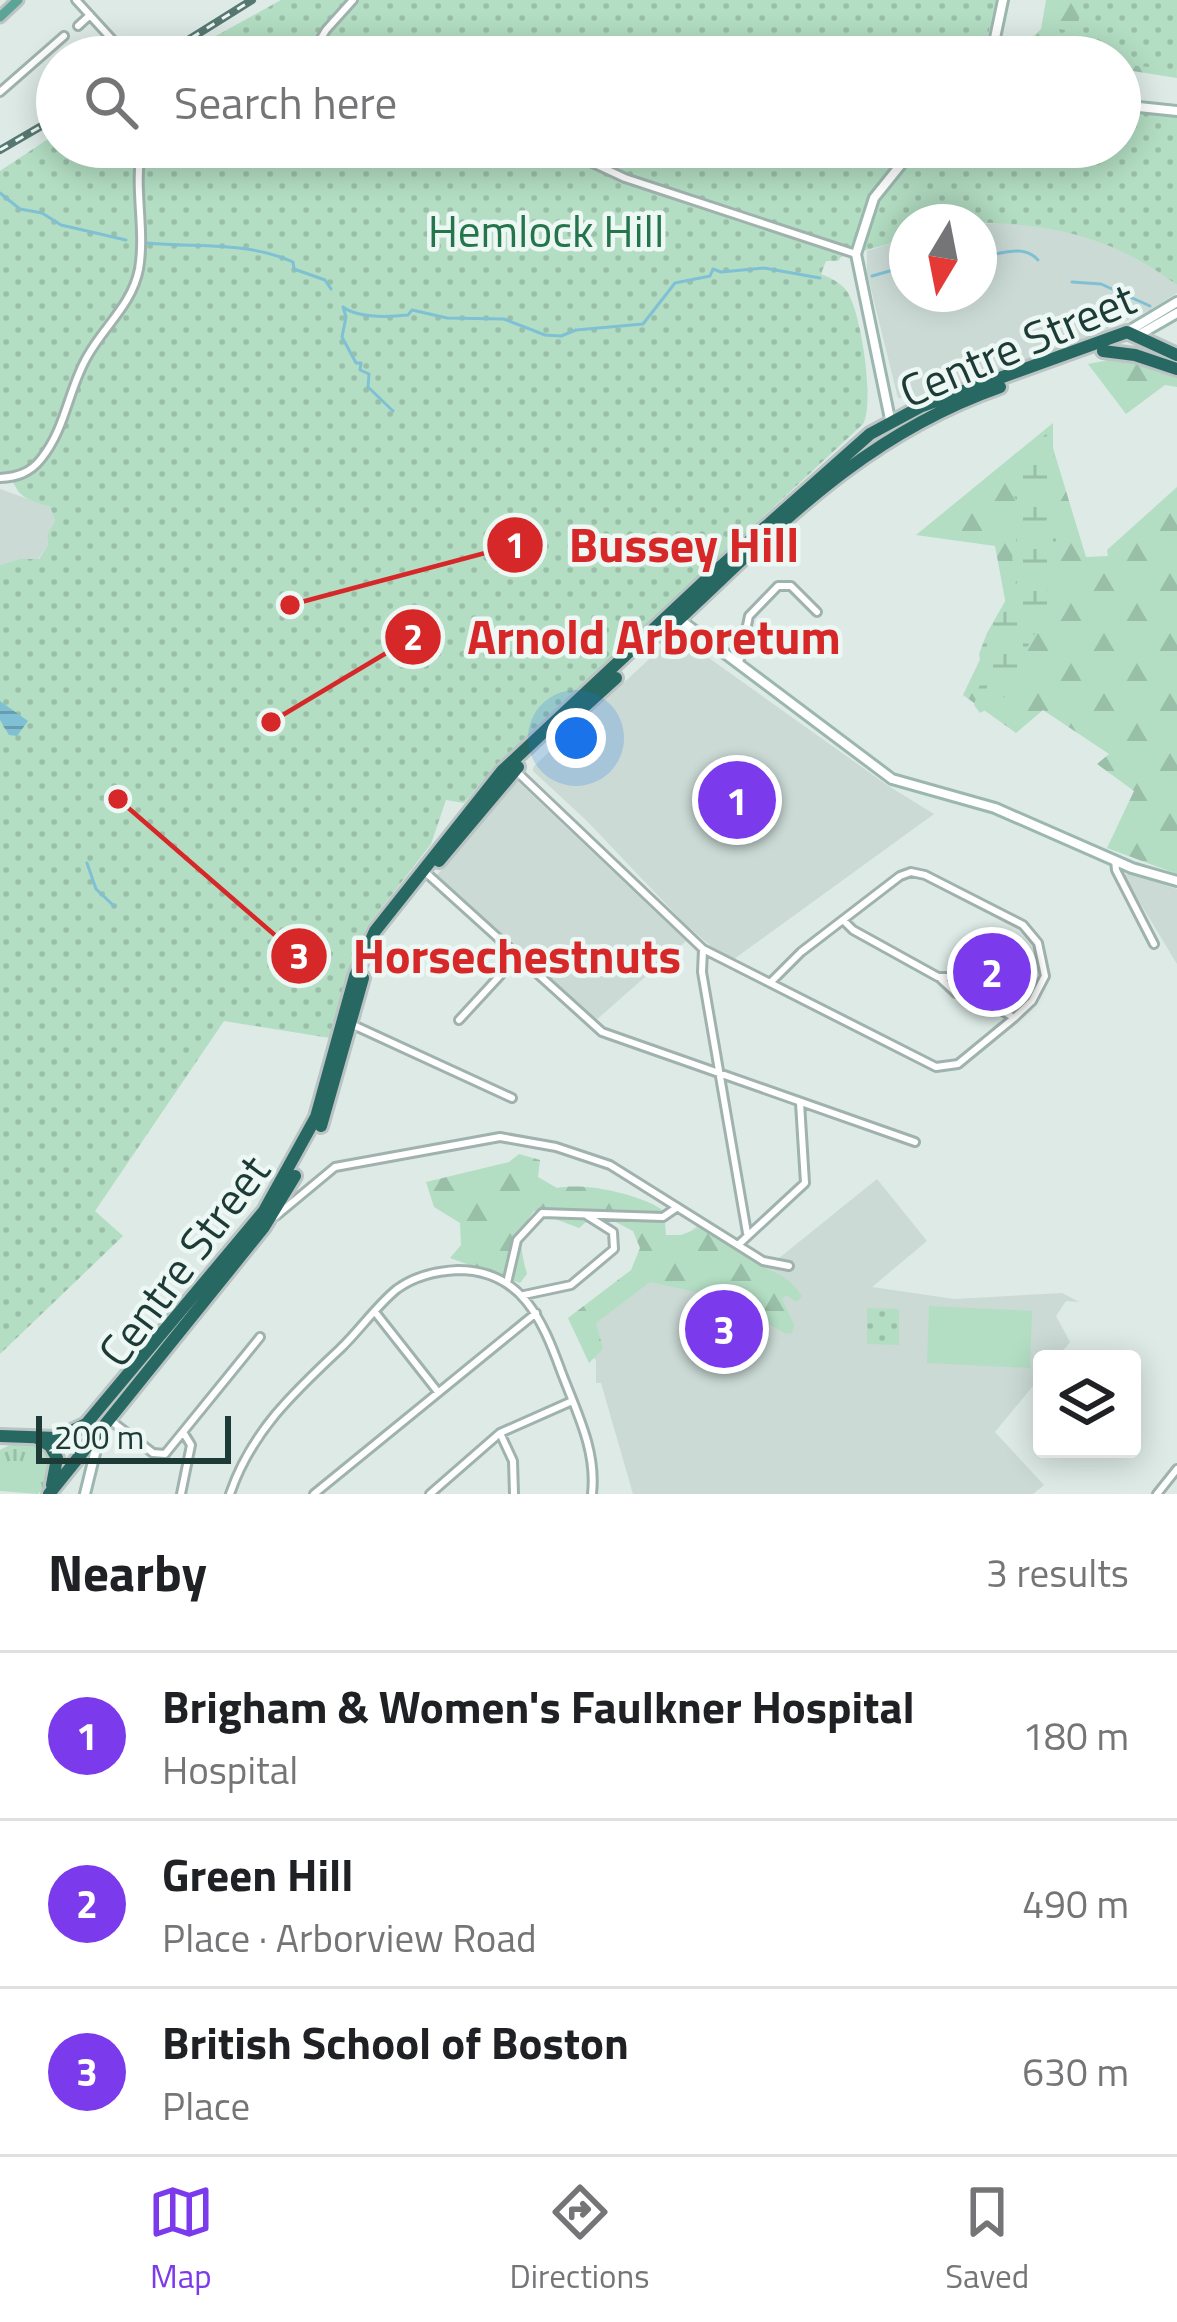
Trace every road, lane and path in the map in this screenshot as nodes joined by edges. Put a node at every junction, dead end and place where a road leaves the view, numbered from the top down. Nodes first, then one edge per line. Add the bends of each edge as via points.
1 (17, 0) edge
2 (76, 0) edge
3 (352, 0) edge
4 (1003, 0) edge
5 (90, 15) junction
6 (0, 17) edge
7 (78, 26) dead end
8 (110, 36) edge
9 (323, 36) edge
10 (995, 36) edge
11 (36, 60) edge
12 (0, 92) edge
13 (1141, 107) edge
14 (1177, 111) edge
15 (139, 168) edge
16 (603, 168) edge
17 (898, 168) edge
18 (856, 254) junction
19 (1177, 302) edge
20 (1177, 313) edge
21 (1131, 335) junction
22 (1103, 351) junction
23 (1177, 355) edge
24 (1177, 369) edge
25 (893, 428) junction
26 (0, 478) edge
27 (817, 611) dead end
28 (675, 616) junction
29 (738, 665) junction
30 (512, 767) junction
31 (1115, 860) junction
32 (425, 872) junction
33 (1177, 881) edge
34 (843, 920) junction
35 (1154, 944) dead end
36 (704, 949) junction
37 (517, 956) junction
38 (938, 976) junction
39 (771, 982) junction
40 (973, 992) junction
41 (1014, 1018) junction
42 (459, 1020) dead end
43 (347, 1022) junction
44 (719, 1073) junction
45 (512, 1098) dead end
46 (800, 1102) junction
47 (915, 1142) dead end
48 (288, 1188) junction
49 (302, 1197) junction
50 (676, 1207) junction
51 (583, 1213) junction
52 (268, 1222) junction
53 (747, 1232) junction
54 (738, 1245) junction
55 (789, 1266) dead end
56 (507, 1282) junction
57 (523, 1296) junction
58 (375, 1312) junction
59 (536, 1313) junction
60 (260, 1336) dead end
61 (438, 1392) junction
62 (571, 1401) junction
63 (103, 1420) junction
64 (183, 1432) junction
65 (500, 1433) junction
66 (4, 1438) edge
67 (36, 1438) junction
68 (1177, 1469) edge
69 (50, 1493) edge
70 (85, 1494) edge
71 (181, 1494) edge
72 (230, 1494) edge
73 (314, 1494) edge
74 (430, 1494) edge
75 (514, 1494) edge
76 (592, 1494) edge
77 (1157, 1494) edge

1 - 6 main road
2 - 5 street
3 - 9 street
4 - 10 street
5 - 7 street
5 - 8 street
11 - 12 street
13 - 14 street
15 - 26 street via 134,288 86,358 47,450 30,470
16 - 18 street
17 - 18 street via 874,198
18 - 25 street
19 - 21 street, Centre Street
20 - 21 street, Centre Street
21 - 22 highway, Centre Street
21 - 23 highway
21 - 25 highway, Centre Street via 937,400
22 - 24 highway
22 - 25 highway, Centre Street
25 - 28 highway, Centre Street via 832,465
27 - 29 street via 791,586 778,586 749,616
28 - 29 street
28 - 30 highway, Centre Street
29 - 31 street via 892,779 994,808
30 - 32 highway, Centre Street
30 - 36 street
31 - 33 street
31 - 35 street
32 - 37 street
32 - 43 highway, Centre Street via 378,943
34 - 38 street
34 - 39 street
34 - 41 street via 911,872 1023,926 1038,944 1045,976
36 - 39 street
36 - 44 street
37 - 42 street
37 - 44 street via 602,1032
38 - 40 street via 959,977
38 - 40 street via 956,993
39 - 41 street via 943,1068
40 - 41 street
43 - 45 street
43 - 48 highway, Centre Street via 325,1118
43 - 63 highway, Centre Street via 315,1120 266,1209
44 - 46 street
44 - 53 street
46 - 47 street
46 - 53 street via 805,1183
48 - 49 street
48 - 52 highway, Centre Street
49 - 50 street via 339,1166 494,1136 597,1160
49 - 52 street
50 - 51 street via 663,1217
50 - 54 street
51 - 56 street via 542,1213 517,1240
51 - 57 street via 613,1232 615,1247 572,1285
52 - 63 highway, Centre Street
53 - 54 street
54 - 55 street
56 - 57 street
56 - 58 street via 440,1271 412,1280
57 - 59 street
58 - 61 street
58 - 72 street via 276,1411
59 - 61 street
59 - 62 street
60 - 64 street
61 - 73 street
62 - 65 street
62 - 76 street via 589,1447
63 - 64 street via 157,1455
63 - 67 highway, Centre Street
63 - 69 highway, Centre Street
63 - 70 street
64 - 71 street via 191,1448
65 - 74 street
65 - 75 street via 513,1461
66 - 67 highway, Centre Street
67 - 69 highway, Centre Street via 58,1462
68 - 77 street

